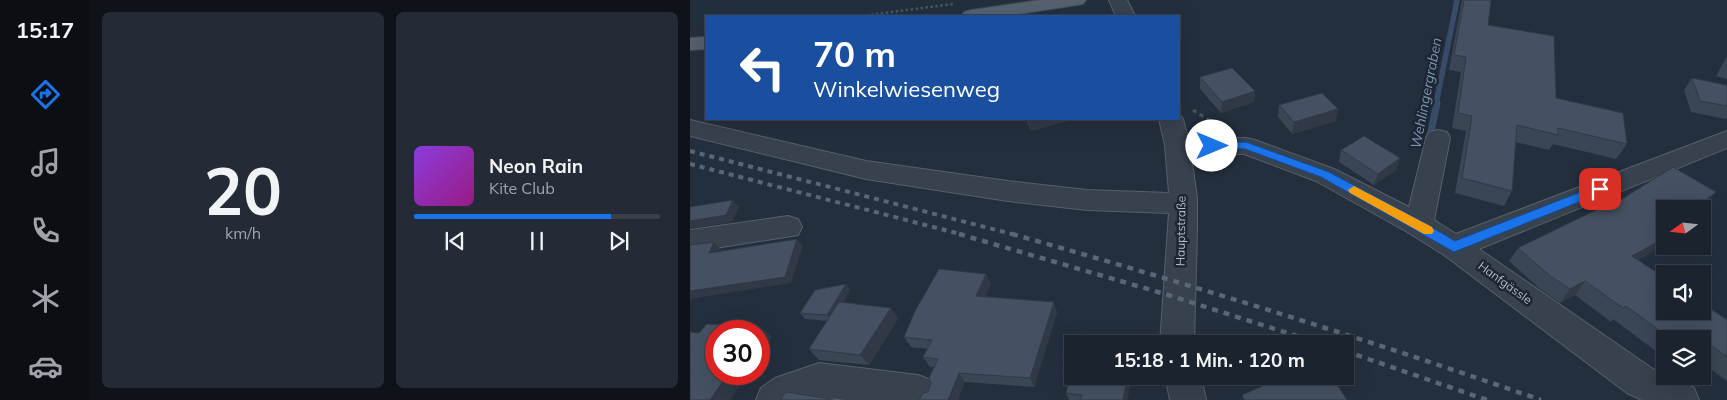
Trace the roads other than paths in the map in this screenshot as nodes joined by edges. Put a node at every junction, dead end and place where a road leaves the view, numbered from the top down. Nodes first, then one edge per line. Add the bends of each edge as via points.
1 (1077, 0) edge
2 (1118, 0) edge
3 (978, 15) edge
4 (1125, 15) edge
5 (705, 43) edge
6 (690, 44) edge
7 (1180, 124) edge
8 (690, 128) edge
9 (1438, 138) dead end
10 (1727, 138) edge
11 (1183, 203) junction
12 (1419, 225) junction
13 (788, 227) dead end
14 (690, 241) edge
15 (1454, 247) junction
16 (1176, 335) edge
17 (1185, 385) edge
18 (918, 392) dead end
19 (774, 400) edge
20 (1188, 400) edge
21 (1681, 400) edge

1 - 3 main road
2 - 4 street
5 - 6 main road
7 - 11 street, Hauptstraße
7 - 12 street, Hanfgässle via 1325,175
8 - 11 street via 875,172 1087,200
9 - 12 street
10 - 15 street
11 - 16 street, Hauptstraße
12 - 15 street, Hanfgässle
13 - 14 street
15 - 21 street, Hanfgässle via 1640,381
17 - 20 street
18 - 19 street via 818,380 788,390

